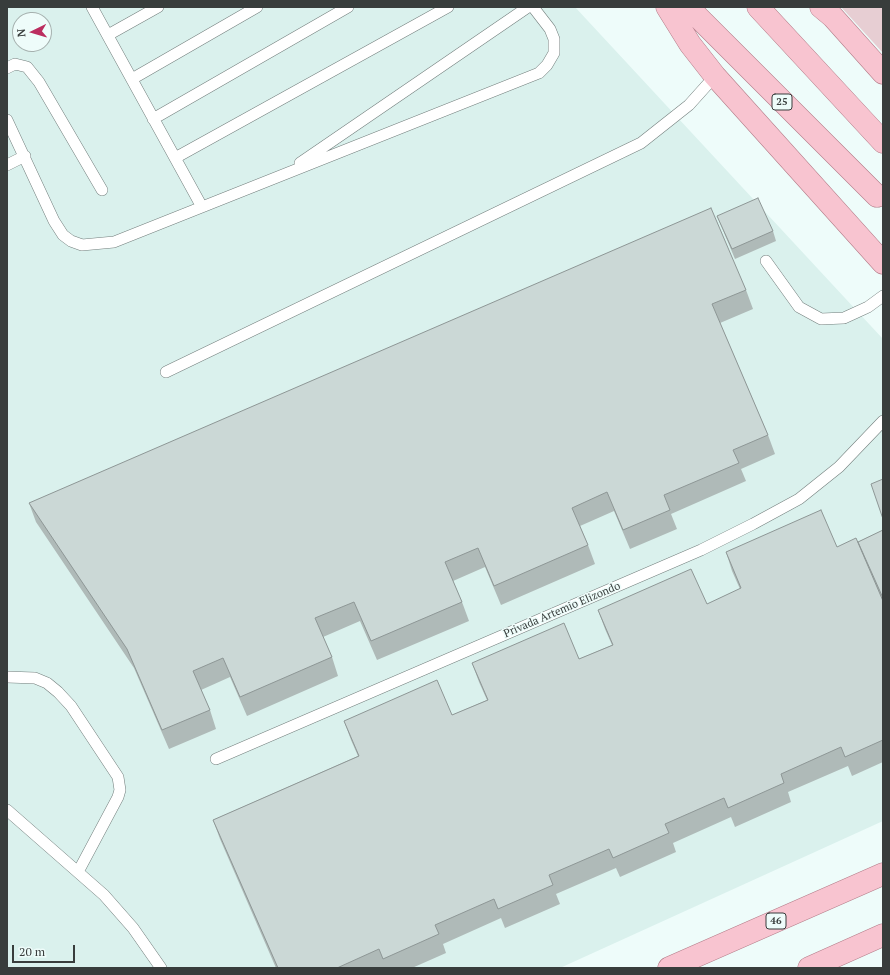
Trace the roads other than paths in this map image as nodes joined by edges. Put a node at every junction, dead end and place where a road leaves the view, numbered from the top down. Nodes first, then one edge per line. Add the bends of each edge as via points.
1 (92, 7) edge
2 (158, 7) edge
3 (257, 7) edge
4 (348, 7) edge
5 (448, 7) edge
6 (528, 7) edge
7 (533, 7) edge
8 (667, 7) edge
9 (688, 7) edge
10 (758, 7) edge
11 (822, 7) edge
12 (108, 35) junction
13 (7, 68) edge
14 (883, 73) edge
15 (715, 76) junction
16 (132, 79) junction
17 (153, 119) junction
18 (7, 120) edge
19 (883, 142) edge
20 (25, 156) junction
21 (175, 158) junction
22 (7, 165) edge
23 (283, 175) junction
24 (102, 190) dead end
25 (877, 196) dead end
26 (202, 207) junction
27 (766, 261) dead end
28 (883, 264) edge
29 (883, 296) edge
30 (166, 372) dead end
31 (883, 421) edge
32 (7, 677) edge
33 (216, 759) dead end
34 (7, 810) edge
35 (78, 872) junction
36 (883, 874) edge
37 (883, 935) edge
38 (161, 968) edge
39 (669, 968) edge
40 (809, 968) edge

1 - 12 lane
2 - 12 lane
3 - 16 lane
4 - 17 lane
5 - 21 lane
6 - 23 lane
7 - 23 lane via 550,29 554,39 554,53 539,72
8 - 15 main road via 690,44
9 - 25 main road, 25
10 - 19 main road
11 - 14 main road
12 - 16 lane
13 - 24 lane via 15,64 27,67 39,82
15 - 28 main road
15 - 30 lane via 689,105 641,143
16 - 17 lane
17 - 21 lane
18 - 20 lane
20 - 22 lane
20 - 26 lane via 57,226 63,235 82,245 114,242
21 - 26 lane
23 - 26 lane
27 - 29 lane via 799,307 821,319 844,318 868,307
31 - 33 lane, Privada Artemio Elizondo via 840,467 799,499 753,524 701,550
32 - 35 lane via 36,678 58,692 71,706 118,777 118,797
34 - 35 lane
35 - 38 lane via 104,895 133,928
36 - 39 main road, 46
37 - 40 main road

